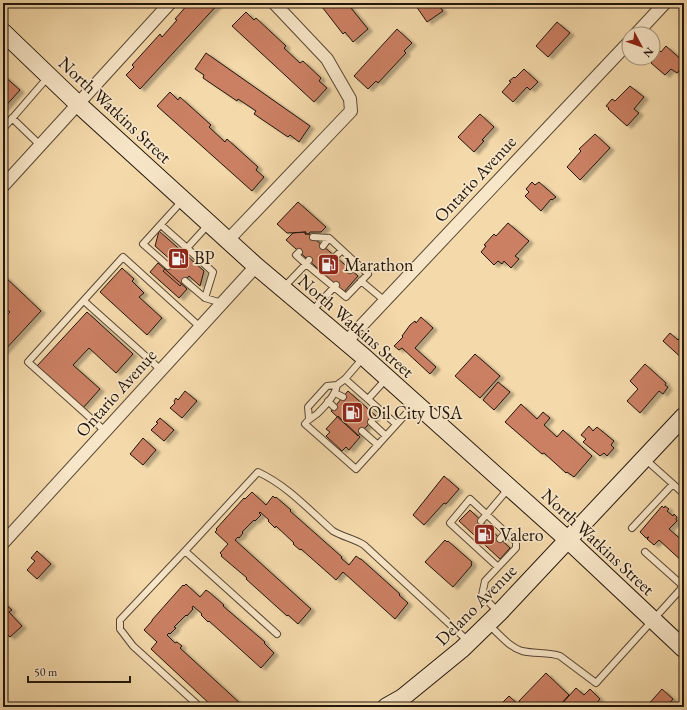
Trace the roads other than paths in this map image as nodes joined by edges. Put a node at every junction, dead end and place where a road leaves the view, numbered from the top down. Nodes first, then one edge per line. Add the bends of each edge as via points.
1 (170, 3) edge
2 (274, 3) edge
3 (665, 3) edge
4 (643, 26) edge
5 (3, 32) edge
6 (621, 50) edge
7 (49, 76) junction
8 (78, 104) junction
9 (12, 118) junction
10 (3, 129) edge
11 (40, 145) junction
12 (3, 186) edge
13 (183, 200) junction
14 (209, 224) junction
15 (161, 225) junction
16 (172, 235) junction
17 (313, 237) dead end
18 (329, 238) junction
19 (228, 240) junction
20 (171, 242) dead end
21 (323, 246) dead end
22 (185, 249) junction
23 (342, 250) junction
24 (299, 252) dead end
25 (166, 255) dead end
26 (335, 257) dead end
27 (162, 261) junction
28 (308, 262) junction
29 (356, 263) junction
30 (168, 266) dead end
31 (256, 266) junction
32 (350, 270) dead end
33 (190, 277) dead end
34 (361, 281) junction
35 (335, 286) junction
36 (283, 288) junction
37 (205, 298) junction
38 (84, 301) junction
39 (385, 301) junction
40 (222, 303) junction
41 (311, 312) junction
42 (200, 327) junction
43 (346, 342) junction
44 (364, 357) junction
45 (161, 370) junction
46 (387, 378) junction
47 (345, 379) junction
48 (337, 385) junction
49 (335, 393) junction
50 (343, 397) dead end
51 (368, 399) junction
52 (328, 401) junction
53 (415, 403) junction
54 (334, 407) dead end
55 (684, 416) edge
56 (309, 418) junction
57 (371, 422) dead end
58 (396, 424) junction
59 (105, 431) junction
60 (362, 431) dead end
61 (386, 436) junction
62 (378, 445) junction
63 (644, 458) junction
64 (673, 484) junction
65 (509, 488) junction
66 (684, 494) edge
67 (487, 514) junction
68 (481, 521) dead end
69 (632, 528) dead end
70 (471, 532) dead end
71 (506, 532) junction
72 (466, 537) junction
73 (500, 538) dead end
74 (568, 540) junction
75 (3, 543) edge
76 (490, 549) dead end
77 (185, 551) junction
78 (645, 552) dead end
79 (484, 555) junction
80 (498, 568) junction
81 (493, 618) junction
82 (653, 620) junction
83 (277, 634) dead end
84 (469, 642) junction
85 (684, 649) edge
86 (407, 703) edge
87 (200, 707) edge
88 (386, 707) edge

1 - 8 street
2 - 19 street via 327,59 350,99 351,111
3 - 4 street
5 - 7 main road, North Watkins Street
6 - 39 street, Ontario Avenue
7 - 8 main road, North Watkins Street
7 - 9 lane
8 - 11 street
8 - 13 main road, North Watkins Street
9 - 10 lane
9 - 11 lane
11 - 12 street
13 - 14 main road, North Watkins Street
13 - 15 lane
14 - 19 main road, North Watkins Street
14 - 22 lane
15 - 16 lane
15 - 27 lane via 143,244
16 - 20 lane
16 - 22 lane
17 - 18 lane
18 - 21 lane
18 - 23 lane
19 - 31 main road, North Watkins Street
22 - 37 lane via 195,260 213,272
23 - 26 lane
23 - 29 lane
24 - 28 lane via 296,255
25 - 27 lane
27 - 30 lane
28 - 35 lane
28 - 36 lane
29 - 32 lane
29 - 34 lane via 368,274
31 - 36 main road, North Watkins Street
31 - 40 street, Ontario Avenue
33 - 37 lane via 186,282
34 - 35 lane via 346,298
34 - 39 lane
35 - 41 lane
36 - 41 main road, North Watkins Street
37 - 40 lane
38 - 42 lane via 122,257
38 - 45 lane
38 - 59 lane via 28,362
39 - 43 street, Ontario Avenue
40 - 42 street, Ontario Avenue
41 - 43 main road, North Watkins Street
42 - 45 street, Ontario Avenue
43 - 44 main road, North Watkins Street
44 - 46 main road, North Watkins Street
44 - 47 lane
45 - 59 street, Ontario Avenue
46 - 51 lane
46 - 53 main road, North Watkins Street
47 - 48 lane
47 - 51 lane
48 - 49 lane
48 - 56 lane via 327,386 308,407
49 - 50 lane
49 - 52 lane
51 - 58 lane
52 - 54 lane
52 - 56 lane via 316,415
53 - 58 lane
53 - 65 main road, North Watkins Street
55 - 63 main road, Delano Avenue
56 - 62 lane via 305,424 356,469
57 - 61 lane
58 - 61 lane
59 - 75 street, Ontario Avenue
60 - 62 lane
61 - 62 lane
63 - 64 lane
63 - 74 main road, Delano Avenue
64 - 66 lane
64 - 69 lane
65 - 67 lane
65 - 74 main road, North Watkins Street
67 - 68 lane
67 - 71 lane
67 - 72 lane via 470,499 450,523
70 - 72 lane
71 - 73 lane
71 - 80 lane via 516,542 516,548
72 - 79 lane
74 - 81 main road, Delano Avenue
74 - 82 main road, North Watkins Street
76 - 79 lane
77 - 83 lane
77 - 84 lane via 258,472 287,488 338,535 358,541
77 - 87 lane via 120,620 120,629 133,646
78 - 82 lane via 682,586
79 - 80 lane
80 - 81 lane via 485,581 482,595
81 - 82 lane via 515,648 560,656 596,683
81 - 84 main road, Delano Avenue
82 - 85 main road, North Watkins Street
84 - 86 main road, Delano Avenue
86 - 88 main road, Delano Avenue

